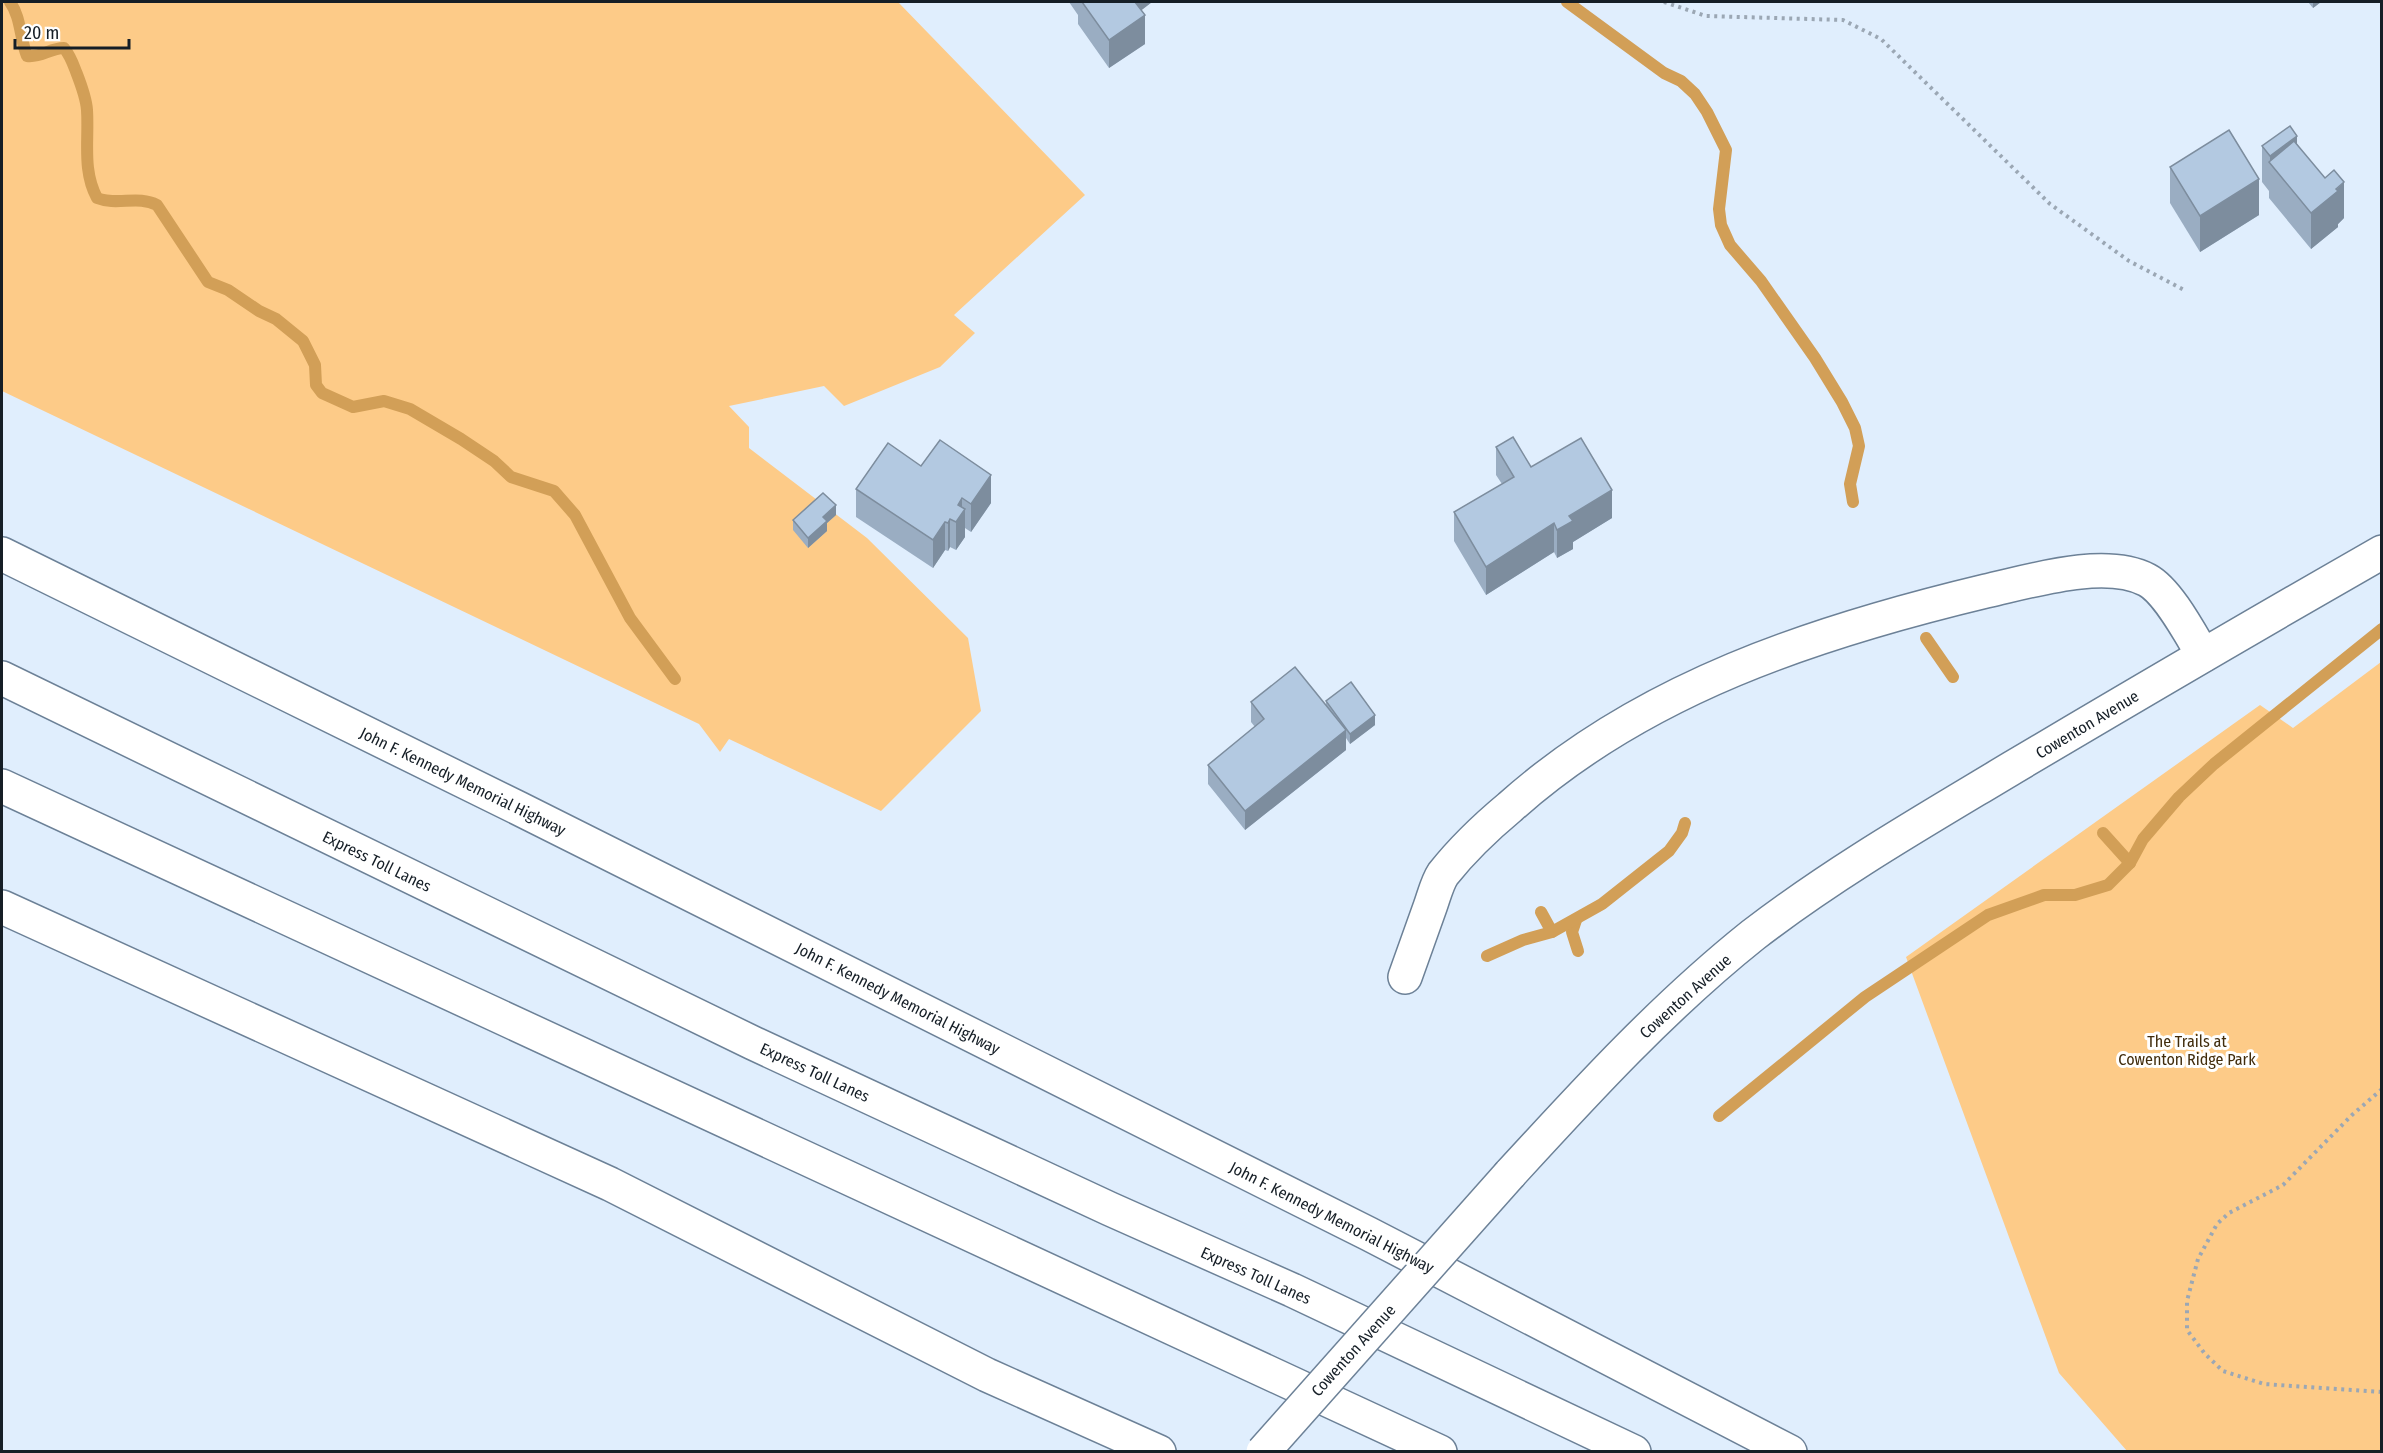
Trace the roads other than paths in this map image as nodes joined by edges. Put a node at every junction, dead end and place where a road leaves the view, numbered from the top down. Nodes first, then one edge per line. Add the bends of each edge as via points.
1 (2382, 552) edge
2 (2, 554) edge
3 (2203, 655) junction
4 (2, 678) edge
5 (2, 786) edge
6 (2, 907) edge
7 (1405, 977) dead end
8 (1159, 1452) edge
9 (1263, 1452) edge
10 (1440, 1452) edge
11 (1634, 1452) edge
12 (1790, 1452) edge

1 - 3 main road, Cowenton Avenue
2 - 12 main road, John F. Kennedy Memorial Highway via 1369,1234
3 - 7 main road via 2173,605 2149,580 2119,570 2071,573 1982,592 1874,620 1775,652 1662,703 1602,736 1537,782 1441,876
3 - 9 main road, Cowenton Avenue, bridge via 1872,852 1752,936 1696,983 1594,1083
4 - 11 main road, Express Toll Lanes via 753,1043
5 - 10 main road
6 - 8 main road via 610,1184 987,1375

